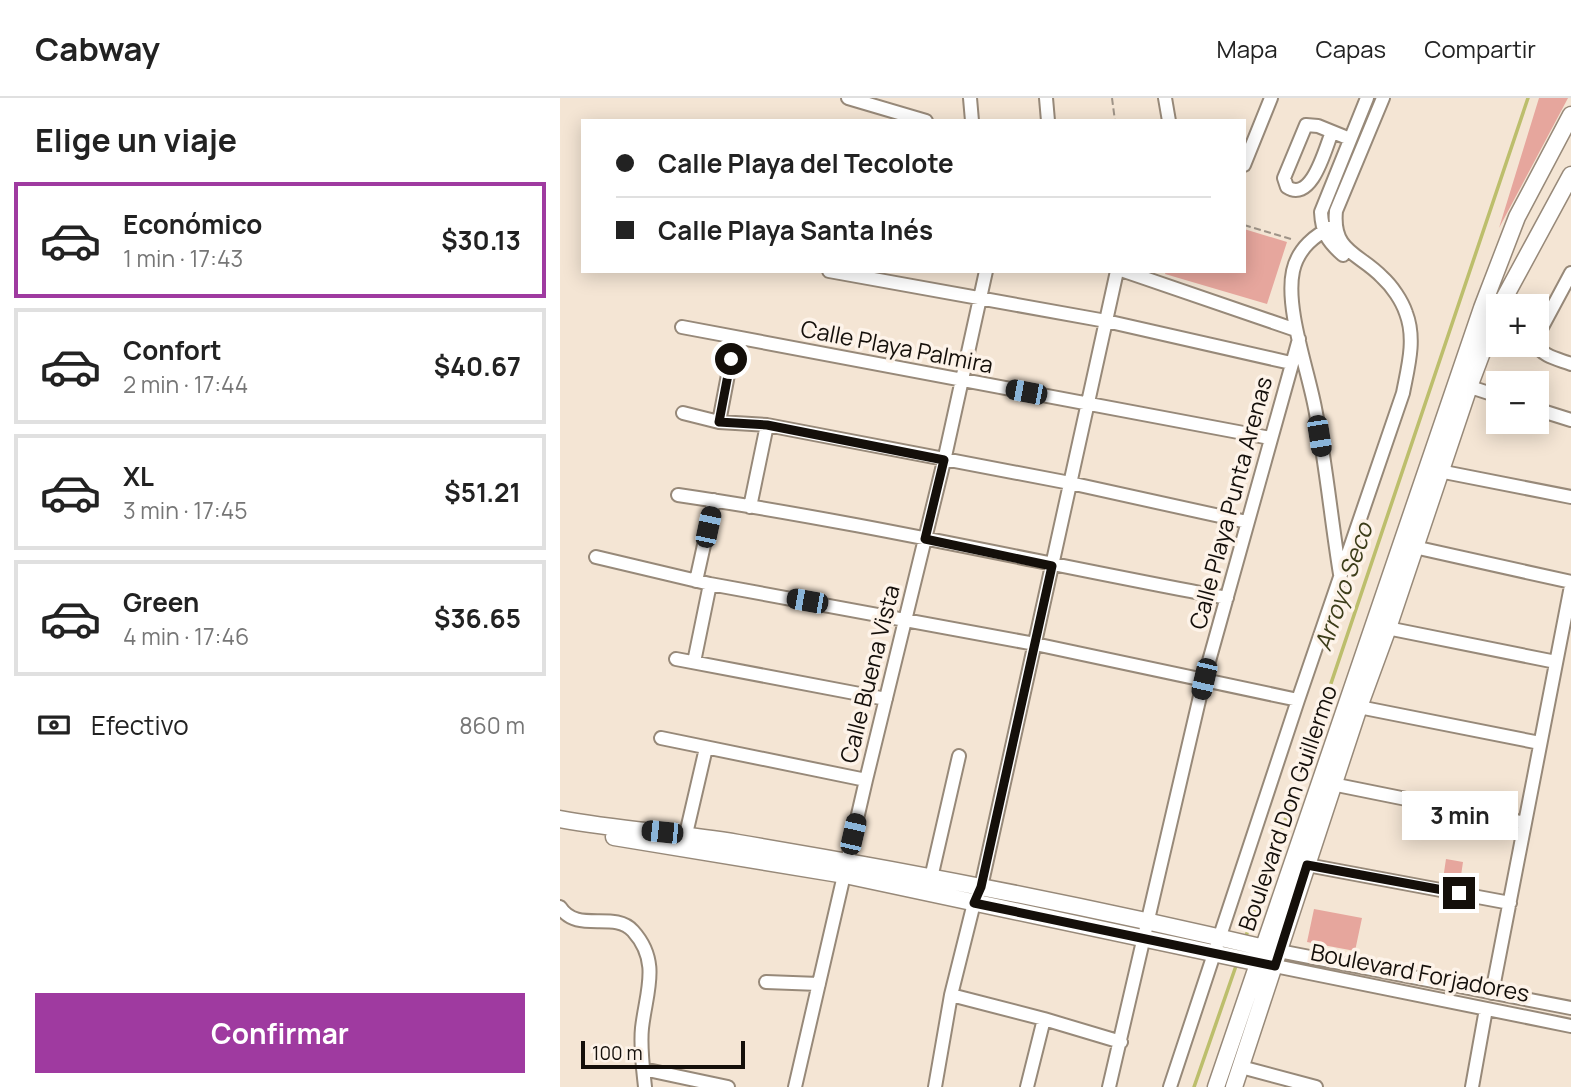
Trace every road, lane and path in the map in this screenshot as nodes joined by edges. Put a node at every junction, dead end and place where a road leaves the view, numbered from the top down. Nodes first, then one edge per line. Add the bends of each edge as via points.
1 (848, 98) edge
2 (970, 98) edge
3 (1046, 98) edge
4 (1112, 98) edge
5 (1165, 98) edge
6 (1271, 98) edge
7 (1367, 98) edge
8 (1383, 98) edge
9 (1571, 115) edge
10 (919, 119) edge
11 (972, 119) edge
12 (1048, 119) edge
13 (1115, 119) edge
14 (1169, 119) edge
15 (1332, 132) junction
16 (1350, 139) junction
17 (1246, 160) edge
18 (1568, 186) edge
19 (1246, 226) edge
20 (1329, 228) junction
21 (1302, 248) junction
22 (840, 273) edge
23 (986, 273) edge
24 (1117, 273) edge
25 (1129, 273) edge
26 (1571, 273) edge
27 (1498, 294) edge
28 (1503, 294) edge
29 (981, 298) junction
30 (1549, 317) edge
31 (1106, 321) junction
32 (682, 327) dead end
33 (1486, 329) edge
34 (1298, 335) junction
35 (735, 338) junction
36 (1549, 356) edge
37 (1291, 363) junction
38 (1571, 364) edge
39 (962, 380) junction
40 (1463, 385) junction
41 (1486, 392) edge
42 (1087, 404) junction
43 (683, 413) dead end
44 (1549, 413) edge
45 (1571, 420) edge
46 (719, 422) junction
47 (767, 425) junction
48 (1270, 438) junction
49 (944, 460) junction
50 (1439, 471) junction
51 (1070, 483) junction
52 (678, 495) dead end
53 (1571, 497) edge
54 (713, 500) junction
55 (750, 507) junction
56 (1247, 522) junction
57 (925, 539) junction
58 (1413, 547) junction
59 (596, 557) dead end
60 (1052, 566) junction
61 (1341, 578) junction
62 (696, 581) junction
63 (710, 584) junction
64 (1571, 584) edge
65 (1227, 598) junction
66 (905, 619) junction
67 (1381, 627) junction
68 (1035, 644) junction
69 (676, 659) dead end
70 (694, 662) junction
71 (1556, 662) junction
72 (1204, 679) junction
73 (886, 699) junction
74 (1298, 700) junction
75 (1359, 707) junction
76 (661, 738) dead end
77 (1541, 743) junction
78 (706, 747) junction
79 (959, 755) dead end
80 (866, 780) junction
81 (1326, 783) junction
82 (560, 819) edge
83 (1525, 823) junction
84 (560, 828) edge
85 (686, 834) junction
86 (1307, 865) junction
87 (846, 868) junction
88 (932, 877) junction
89 (981, 887) junction
90 (974, 903) junction
91 (1510, 903) junction
92 (560, 907) edge
93 (1147, 921) junction
94 (1143, 938) junction
95 (1221, 946) junction
96 (1265, 956) junction
97 (766, 982) dead end
98 (819, 984) junction
99 (1492, 993) junction
100 (951, 995) junction
101 (1571, 1008) edge
102 (1486, 1009) junction
103 (1044, 1019) junction
104 (1571, 1026) edge
105 (1121, 1042) junction
106 (1241, 1067) junction
107 (643, 1069) junction
108 (645, 1087) edge
109 (729, 1087) edge
110 (795, 1087) edge
111 (935, 1087) edge
112 (1027, 1087) edge
113 (1110, 1087) edge
114 (1170, 1087) edge
115 (1216, 1087) edge
116 (1234, 1087) edge
117 (1316, 1087) edge
118 (1472, 1087) edge

1 - 10 street
2 - 11 street
3 - 12 street
4 - 13 path
5 - 14 street
6 - 17 street
7 - 16 street
8 - 20 street
9 - 27 main road, Boulevard Don Guillermo via 1517,217
15 - 15 street via 1306,125 1284,178 1293,192 1310,183
15 - 16 street
16 - 20 street via 1321,212
18 - 28 main road, Boulevard Don Guillermo
19 - 21 path via 1295,240
20 - 21 street
20 - 61 street, Boulevard Don Guillermo via 1328,242 1384,290 1396,310 1410,354 1403,393
21 - 34 street via 1292,273
22 - 29 street
23 - 29 street, Calle Buena Vista
24 - 31 street
25 - 34 street
26 - 30 street
29 - 31 street
29 - 39 street, Calle Buena Vista
31 - 37 street
31 - 42 street
32 - 35 street, Calle Playa Palmira
33 - 40 main road, Boulevard Don Guillermo
34 - 37 street, Calle Playa Punta Arenas
34 - 61 street via 1315,409
35 - 39 street, Calle Playa Palmira
35 - 46 street
36 - 38 street
37 - 48 street, Calle Playa Punta Arenas
39 - 42 street, Calle Playa Palmira
39 - 49 street, Calle Buena Vista
40 - 41 street
40 - 50 main road, Boulevard Don Guillermo
40 - 67 main road, Boulevard Don Guillermo
42 - 48 street, Calle Playa Palmira
42 - 51 street
43 - 46 street
44 - 45 street
46 - 47 street
47 - 49 street
47 - 55 street
48 - 56 street, Calle Playa Punta Arenas
49 - 51 street
49 - 57 street, Calle Buena Vista
50 - 53 street
50 - 58 main road, Boulevard Don Guillermo
51 - 56 street
51 - 60 street
52 - 54 street
54 - 55 street
54 - 62 street
55 - 57 street
56 - 65 street, Calle Playa Punta Arenas
57 - 60 street
57 - 66 street, Calle Buena Vista
58 - 64 street
58 - 67 main road, Boulevard Don Guillermo
59 - 62 street
60 - 65 street
60 - 68 street
61 - 74 street, Boulevard Don Guillermo
62 - 63 street
63 - 66 street
63 - 70 street
64 - 71 street
65 - 72 street, Calle Playa Punta Arenas
66 - 68 street
66 - 73 street, Calle Buena Vista
67 - 71 street
67 - 75 main road, Boulevard Don Guillermo
67 - 81 main road, Boulevard Don Guillermo
68 - 72 street
68 - 89 street
69 - 70 street
70 - 73 street
71 - 77 street
72 - 74 street
72 - 93 street, Calle Playa Punta Arenas
73 - 80 street, Calle Buena Vista
74 - 95 street, Boulevard Don Guillermo
75 - 77 street
75 - 81 main road, Boulevard Don Guillermo
76 - 78 street
77 - 83 street
78 - 80 street
78 - 85 street
79 - 88 street
80 - 87 street, Calle Buena Vista
81 - 83 street
81 - 86 main road, Boulevard Don Guillermo
81 - 96 main road, Boulevard Don Guillermo
82 - 85 main road, Boulevard Forjadores
83 - 91 street
84 - 87 main road, Boulevard Forjadores
85 - 87 main road, Boulevard Forjadores
86 - 91 street
86 - 96 main road, Boulevard Don Guillermo
87 - 88 main road, Boulevard Forjadores
87 - 90 main road, Boulevard Forjadores
87 - 98 street, Calle Buena Vista
88 - 89 main road, Boulevard Forjadores
89 - 90 street
89 - 93 main road, Boulevard Forjadores
90 - 94 main road, Boulevard Forjadores
90 - 100 street
91 - 99 street
92 - 107 street via 578,921 617,922 632,929 648,954
93 - 94 street, Calle Playa Punta Arenas
93 - 95 main road, Boulevard Forjadores
94 - 95 main road, Boulevard Forjadores
94 - 105 street, Calle Playa Punta Arenas
95 - 96 main road, Boulevard Forjadores
95 - 114 street, Boulevard Don Guillermo
96 - 99 street, Boulevard Forjadores
96 - 102 street, Boulevard Forjadores
96 - 106 main road, Boulevard Don Guillermo
96 - 115 main road, Boulevard Don Guillermo
97 - 98 street
98 - 110 street, Calle Buena Vista
99 - 101 street, Boulevard Forjadores
100 - 103 street
100 - 111 street
102 - 104 street, Boulevard Forjadores
102 - 118 street
103 - 105 street
103 - 112 street
105 - 113 street, Calle Playa Punta Arenas
106 - 116 main road, Boulevard Don Guillermo
106 - 117 street
107 - 108 street
107 - 109 street

